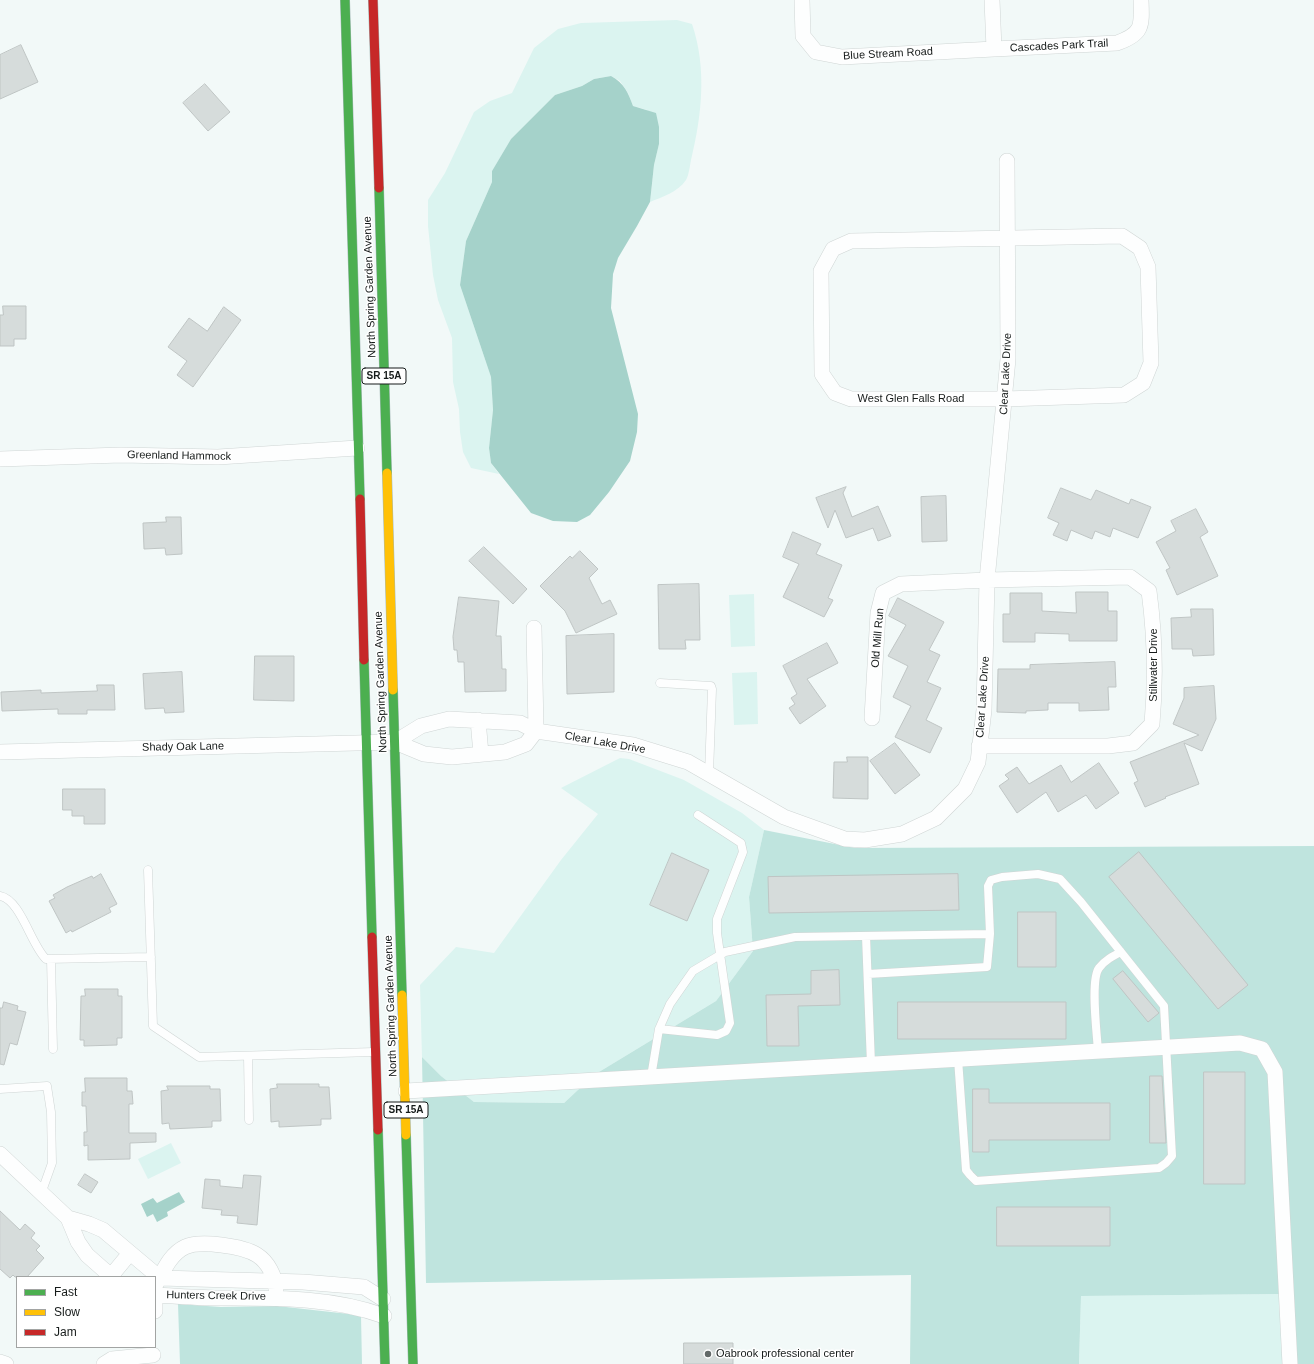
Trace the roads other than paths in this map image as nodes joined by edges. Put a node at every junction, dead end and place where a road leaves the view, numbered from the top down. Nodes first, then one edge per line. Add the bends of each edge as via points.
1 (345, 0) edge
2 (373, 0) edge
3 (802, 0) edge
4 (992, 0) edge
5 (1141, 0) edge
6 (994, 49) junction
7 (1007, 161) dead end
8 (1008, 239) junction
9 (1005, 399) junction
10 (357, 448) junction
11 (0, 459) edge
12 (987, 580) junction
13 (534, 628) dead end
14 (660, 683) dead end
15 (872, 718) dead end
16 (478, 720) junction
17 (536, 732) junction
18 (395, 742) junction
19 (366, 743) junction
20 (979, 746) junction
21 (0, 752) edge
22 (481, 754) junction
23 (709, 774) junction
24 (698, 815) dead end
25 (148, 870) dead end
26 (0, 896) edge
27 (990, 934) junction
28 (866, 936) junction
29 (1121, 952) junction
30 (721, 954) junction
31 (151, 956) junction
32 (51, 959) junction
33 (868, 974) junction
34 (659, 1030) junction
35 (1168, 1047) junction
36 (53, 1049) dead end
37 (1098, 1051) junction
38 (375, 1052) junction
39 (248, 1056) junction
40 (958, 1059) junction
41 (872, 1064) junction
42 (651, 1077) junction
43 (0, 1088) edge
44 (406, 1091) junction
45 (249, 1120) dead end
46 (0, 1154) edge
47 (41, 1194) junction
48 (68, 1218) junction
49 (130, 1253) junction
50 (382, 1254) junction
51 (391, 1275) dead end
52 (111, 1276) edge
53 (151, 1276) edge
54 (276, 1281) junction
55 (157, 1282) edge
56 (401, 1292) dead end
57 (156, 1295) edge
58 (277, 1298) junction
59 (412, 1300) junction
60 (388, 1301) junction
61 (384, 1316) junction
62 (401, 1317) dead end
63 (413, 1342) junction
64 (153, 1355) edge
65 (135, 1356) edge
66 (0, 1362) edge
67 (6, 1364) edge
68 (104, 1364) edge
69 (385, 1364) edge
70 (414, 1364) edge
71 (1290, 1364) edge

1 - 10 highway, North Spring Garden Avenue / SR 15A
2 - 18 highway, North Spring Garden Avenue / SR 15A
3 - 6 street, Blue Stream Road via 803,36 816,52 842,57
4 - 6 street, Cascades Park Trail
5 - 6 street, Cascades Park Trail via 1142,24 1132,38 1117,43
7 - 8 street, Clear Lake Drive
8 - 9 street, Clear Lake Drive via 1008,359
8 - 9 street, West Glen Falls Road via 1122,236 1140,248 1148,267 1151,363 1143,383 1124,395
8 - 9 street, West Glen Falls Road via 851,241 833,249 821,271 822,374 835,393 851,400
9 - 12 street, Clear Lake Drive
10 - 11 street, Greenland Hammock via 218,457 121,455
10 - 19 highway, North Spring Garden Avenue / SR 15A
12 - 15 street, Old Mill Run via 901,584 883,592 878,613
12 - 20 street, Clear Lake Drive via 984,710
12 - 20 street, Stillwater Drive via 1130,577 1149,591 1154,628 1156,683 1152,724 1133,743 1108,746
13 - 17 street
14 - 23 lane via 710,686 712,697
16 - 17 street, Clear Lake Drive via 520,723
16 - 18 street, Clear Lake Drive via 450,719 421,726
16 - 22 street
17 - 22 street, Clear Lake Drive via 526,744 505,752
17 - 23 street, Clear Lake Drive via 633,745 688,762
18 - 19 street, Clear Lake Drive
18 - 22 street, Clear Lake Drive via 424,754 452,757
18 - 44 highway, North Spring Garden Avenue / SR 15A
19 - 21 street, Shady Oak Lane
19 - 38 highway, North Spring Garden Avenue / SR 15A
20 - 23 street, Clear Lake Drive via 978,762 965,789 936,818 902,834 865,840 845,839 784,817
24 - 30 lane via 741,843 744,852 717,919
25 - 31 lane
26 - 32 lane via 5,897 14,906 39,953 46,959
27 - 28 lane
27 - 29 lane via 988,886 991,880 1038,874 1060,879
27 - 33 lane via 987,967
28 - 30 lane via 795,937
28 - 33 lane
29 - 35 lane via 1164,1006
29 - 37 lane via 1105,961 1098,969 1094,980
30 - 34 lane via 693,971 670,1004
30 - 34 lane via 730,1023 726,1031 717,1035
31 - 32 lane
31 - 39 lane via 153,1026 198,1057
32 - 36 lane
33 - 41 lane
34 - 42 lane
35 - 37 street
35 - 40 lane via 1172,1156 1159,1168 976,1181 966,1170
35 - 71 street via 1240,1043 1262,1049 1275,1072
37 - 40 street
38 - 39 lane
38 - 50 highway, North Spring Garden Avenue / SR 15A
39 - 45 lane
40 - 41 street
41 - 42 street
42 - 44 street
43 - 47 lane via 47,1086 51,1112 52,1163
44 - 59 highway, North Spring Garden Avenue / SR 15A
46 - 47 street, Hunters Creek Drive
47 - 48 street, Hunters Creek Drive
48 - 49 street, Hunters Creek Drive via 103,1230
48 - 52 street, Hunters Creek Drive via 78,1242 87,1255
49 - 52 street, Hunters Creek Drive
49 - 53 street, Hunters Creek Drive
50 - 51 highway
50 - 60 highway, North Spring Garden Avenue / SR 15A
54 - 55 street, Hunters Creek Drive
54 - 55 street, Hunters Creek Drive via 266,1263 256,1254 220,1244 200,1243 173,1254
54 - 58 street, Hunters Creek Drive
54 - 60 street, Hunters Creek Drive via 364,1287
56 - 59 highway
57 - 58 street, Hunters Creek Drive
58 - 61 street, Hunters Creek Drive via 360,1307
59 - 63 highway, North Spring Garden Avenue / SR 15A
60 - 61 highway, North Spring Garden Avenue / SR 15A
61 - 69 highway, North Spring Garden Avenue / SR 15A
62 - 63 highway
63 - 70 highway, North Spring Garden Avenue / SR 15A
64 - 65 street
65 - 68 street via 112,1359
66 - 67 street

